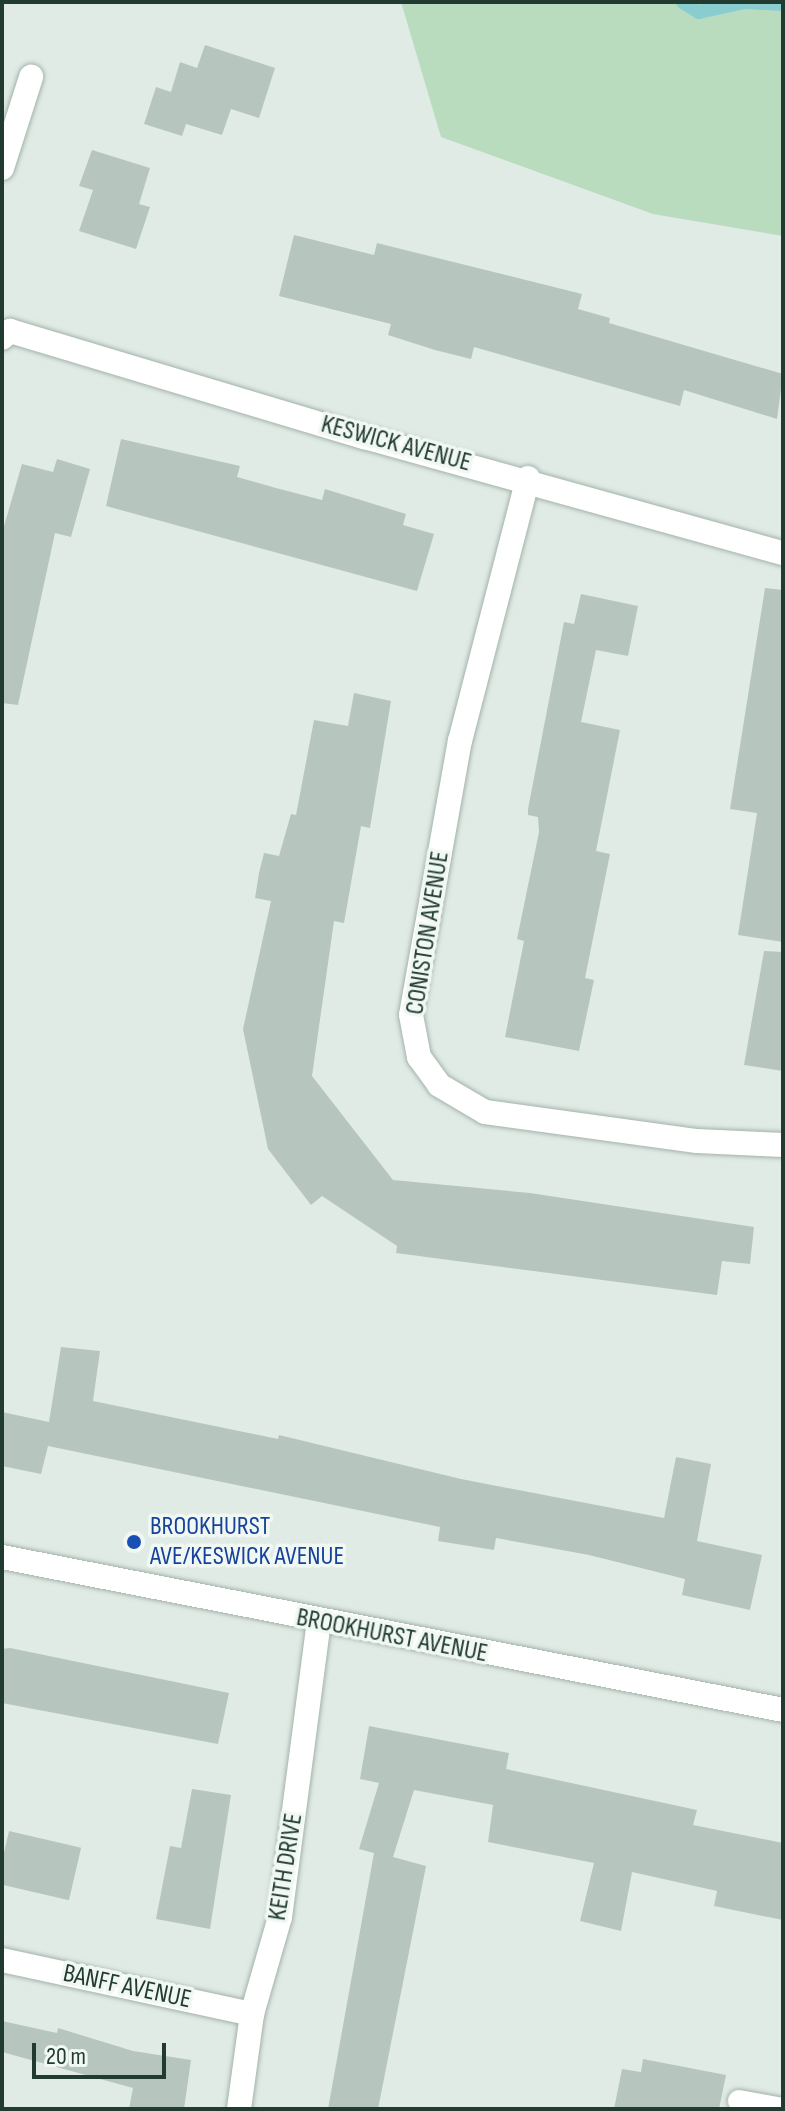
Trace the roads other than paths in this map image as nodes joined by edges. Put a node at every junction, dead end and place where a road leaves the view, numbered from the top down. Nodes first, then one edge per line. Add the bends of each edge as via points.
1 (31, 77) dead end
2 (2, 168) edge
3 (5, 329) edge
4 (528, 478) junction
5 (783, 553) edge
6 (783, 1145) edge
7 (2, 1557) edge
8 (319, 1622) junction
9 (783, 1710) edge
10 (2, 1960) edge
11 (252, 2014) junction
12 (739, 2101) dead end
13 (239, 2109) edge
14 (783, 2109) edge

1 - 2 street
3 - 4 street, KESWICK AVENUE via 364,437
4 - 5 street, KESWICK AVENUE
4 - 6 street, CONISTON AVENUE via 460,740 411,1015 419,1057 439,1085 485,1112 697,1141
7 - 8 street, BROOKHURST AVENUE
8 - 9 street, BROOKHURST AVENUE
8 - 11 street, KEITH DRIVE via 280,1917
10 - 11 street, BANFF AVENUE
11 - 13 street, KEITH DRIVE
12 - 14 lane

